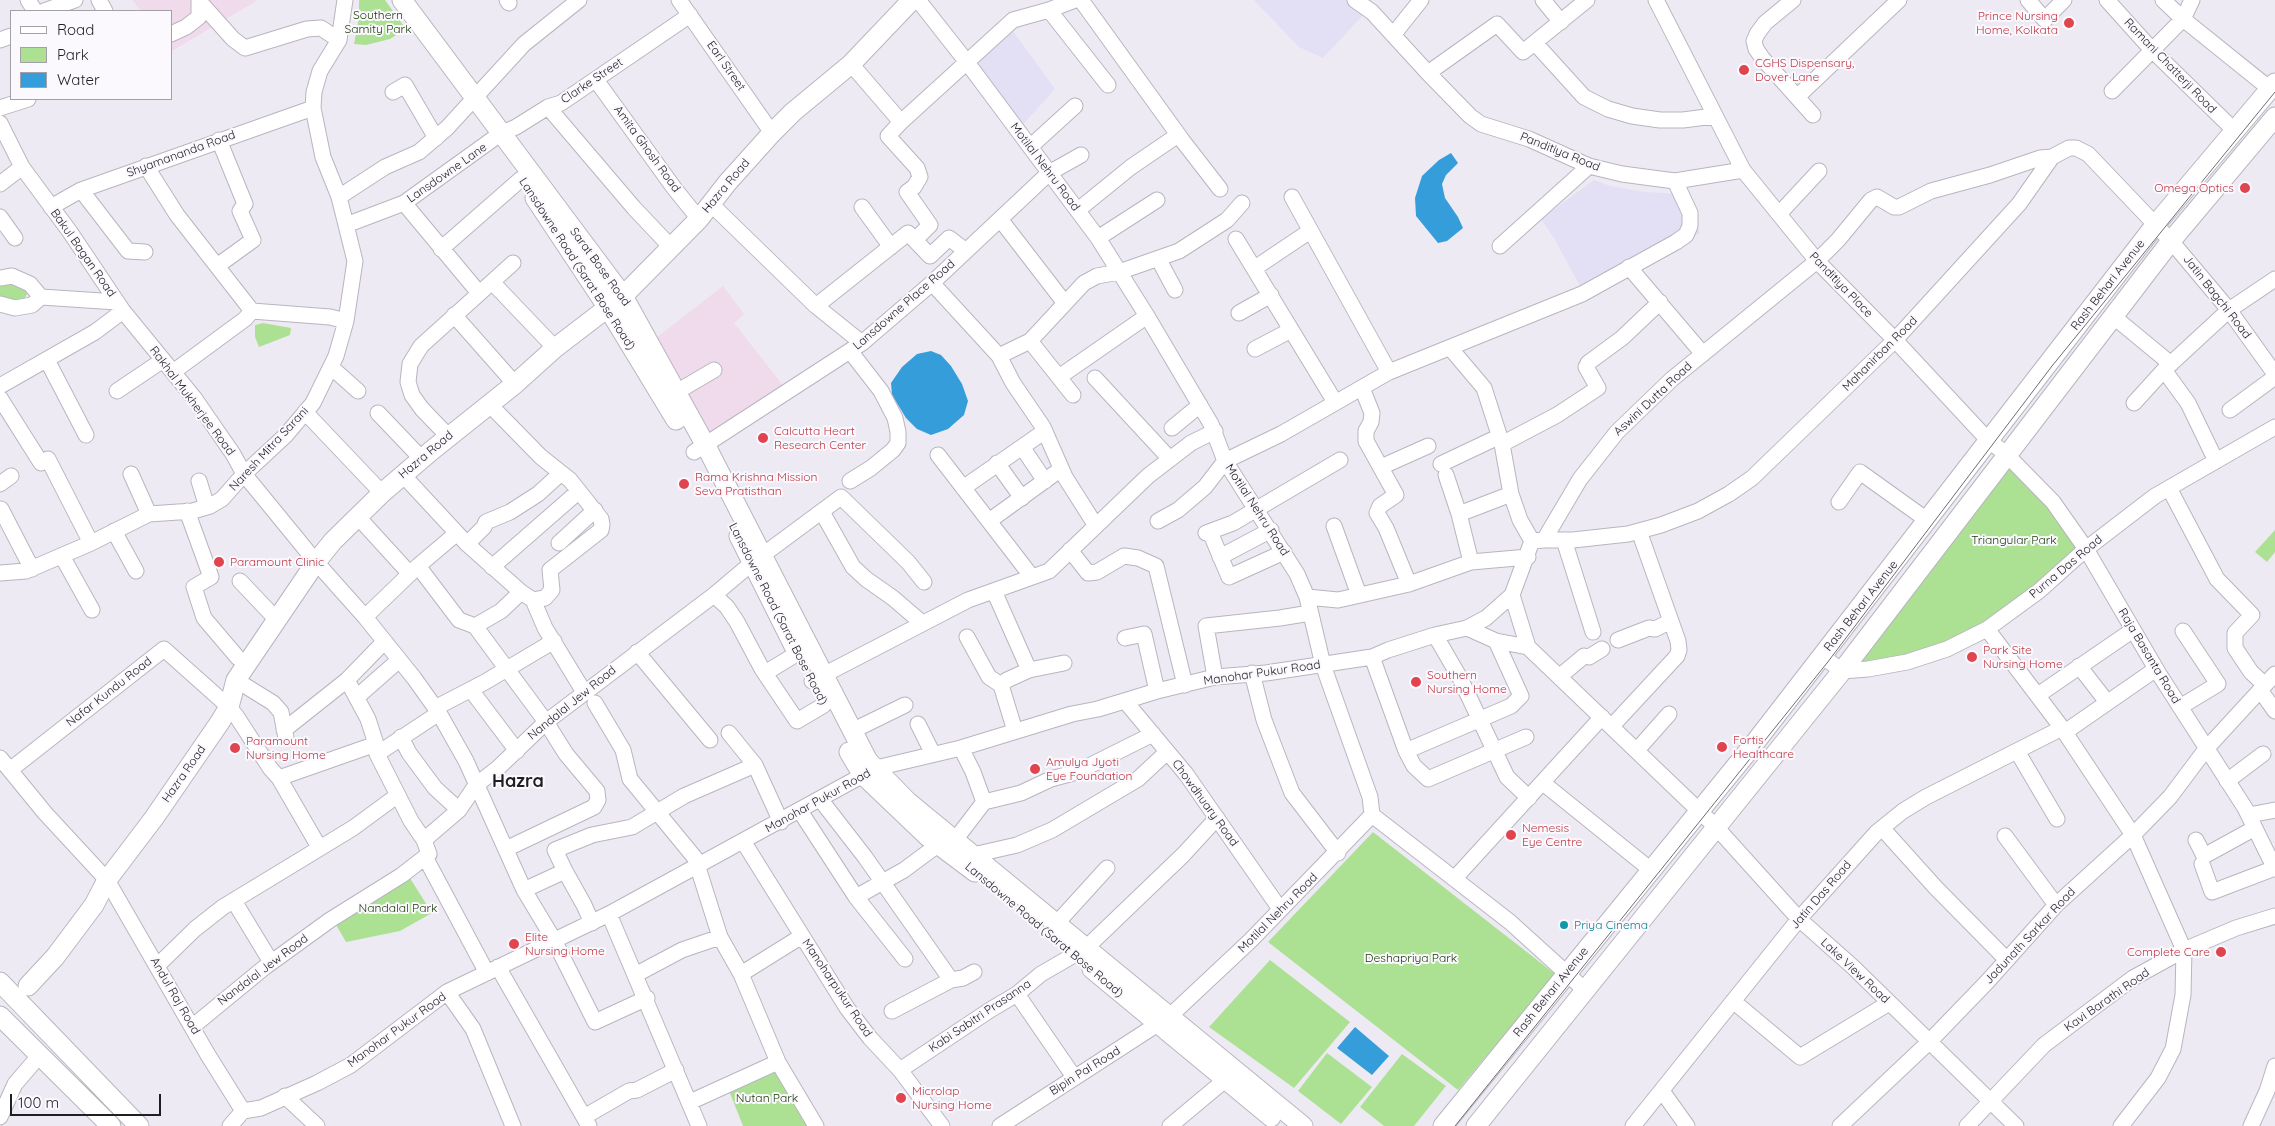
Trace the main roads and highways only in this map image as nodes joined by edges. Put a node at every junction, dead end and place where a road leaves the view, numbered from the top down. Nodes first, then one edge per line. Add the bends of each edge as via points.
1 (390, 0) edge
2 (402, 0) edge
3 (912, 0) edge
4 (2272, 86) edge
5 (472, 101) junction
6 (2275, 117) edge
7 (496, 137) junction
8 (623, 296) junction
9 (608, 308) junction
10 (669, 396) junction
11 (757, 559) junction
12 (817, 678) junction
13 (869, 771) junction
14 (947, 842) junction
15 (1081, 952) junction
16 (28, 986) junction
17 (2, 988) edge
18 (27, 1011) junction
19 (1164, 1020) junction
20 (2, 1022) edge
21 (111, 1126) edge
22 (140, 1126) edge
23 (1282, 1126) edge
24 (1303, 1126) edge
25 (1443, 1126) edge
26 (1476, 1126) edge

1 - 5 main road, Lansdowne Road (Sarat Bose Road)
2 - 5 main road
3 - 8 main road, Hazra Road via 851,64 772,133 712,204
4 - 25 main road, Rash Behari Avenue via 2156,224 1700,812
5 - 7 main road, Lansdowne Road (Sarat Bose Road)
6 - 26 main road, Rash Behari Avenue via 2172,241 1842,671
7 - 8 main road, Sarat Bose Road
7 - 9 main road, Lansdowne Road (Sarat Bose Road)
8 - 9 main road, Hazra Road
8 - 10 main road, Sarat Bose Road
9 - 10 main road, Lansdowne Road (Sarat Bose Road)
9 - 16 main road, Hazra Road via 422,458 333,541 236,680 229,707 154,818 55,957
10 - 11 main road, Lansdowne Road (Sarat Bose Road)
11 - 12 main road, Lansdowne Road (Sarat Bose Road)
11 - 12 main road, Lansdowne Road (Sarat Bose Road) via 798,653
12 - 13 main road, Lansdowne Road (Sarat Bose Road) via 852,731 868,761
12 - 13 main road, Lansdowne Road (Sarat Bose Road) via 824,706
13 - 14 main road, Lansdowne Road (Sarat Bose Road)
14 - 15 main road, Lansdowne Road (Sarat Bose Road)
14 - 15 main road, Lansdowne Road (Sarat Bose Road) via 973,855 1057,923
15 - 19 main road, Lansdowne Road (Sarat Bose Road)
16 - 17 main road
16 - 18 main road
17 - 18 main road
18 - 20 main road
18 - 22 main road
19 - 23 main road, Lansdowne Road (Sarat Bose Road) via 1225,1080
19 - 24 main road, Lansdowne Road (Sarat Bose Road)
20 - 21 main road

